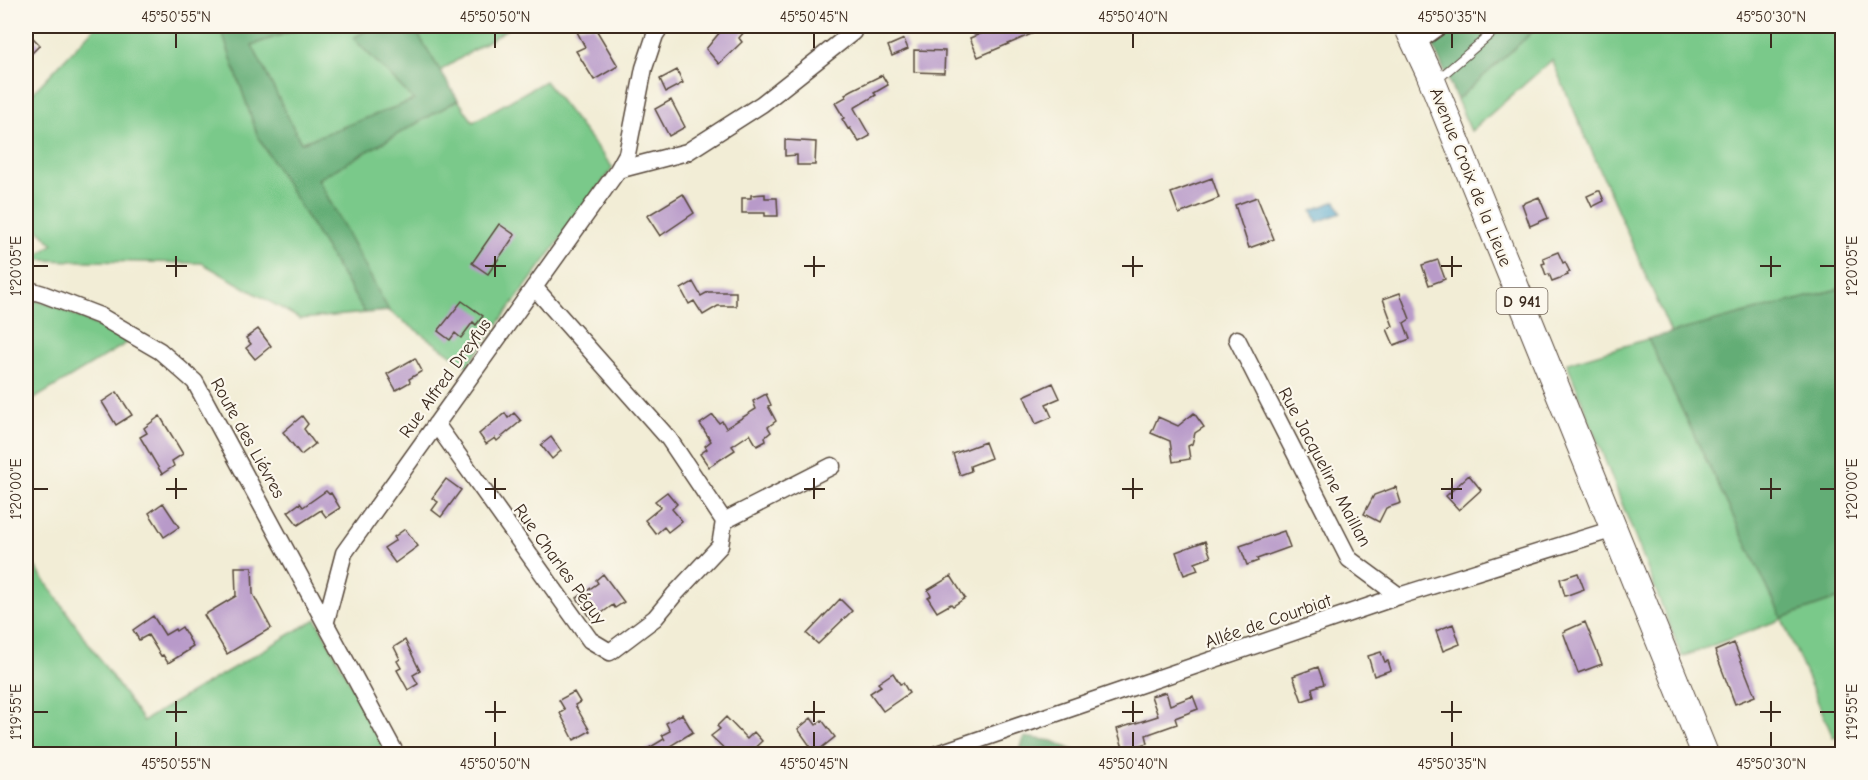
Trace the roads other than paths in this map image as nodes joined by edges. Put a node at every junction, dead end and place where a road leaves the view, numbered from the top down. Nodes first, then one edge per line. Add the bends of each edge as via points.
1 (661, 26) edge
2 (1440, 26) edge
3 (1500, 26) edge
4 (853, 32) dead end
5 (1411, 34) edge
6 (1433, 83) junction
7 (618, 170) junction
8 (534, 287) junction
9 (26, 289) edge
10 (1237, 339) dead end
11 (436, 424) junction
12 (832, 466) dead end
13 (724, 521) junction
14 (1614, 529) junction
15 (1399, 596) junction
16 (326, 621) junction
17 (396, 754) edge
18 (937, 754) edge
19 (1705, 754) edge

1 - 7 street, Rue Alfred Dreyfus via 644,68 627,154
2 - 5 street
3 - 6 lane
4 - 7 street via 762,104 687,152
5 - 6 main road, Avenue Croix de la Lieue / D 941
6 - 14 main road, Avenue Croix de la Lieue / D 941
7 - 8 street, Rue Alfred Dreyfus
8 - 11 street, Rue Alfred Dreyfus
8 - 13 street via 669,439
9 - 16 street, Route des Liévres via 100,316 160,351 195,382
10 - 15 street, Rue Jacqueline Maillan via 1349,559
11 - 13 street, Rue Charles Péguy via 590,640 610,652 655,618 720,546
11 - 16 street, Rue Alfred Dreyfus via 344,553
12 - 13 street
14 - 15 street, Allée de Courbiat
14 - 19 main road, D 941
15 - 18 street, Allée de Courbiat
16 - 17 street

